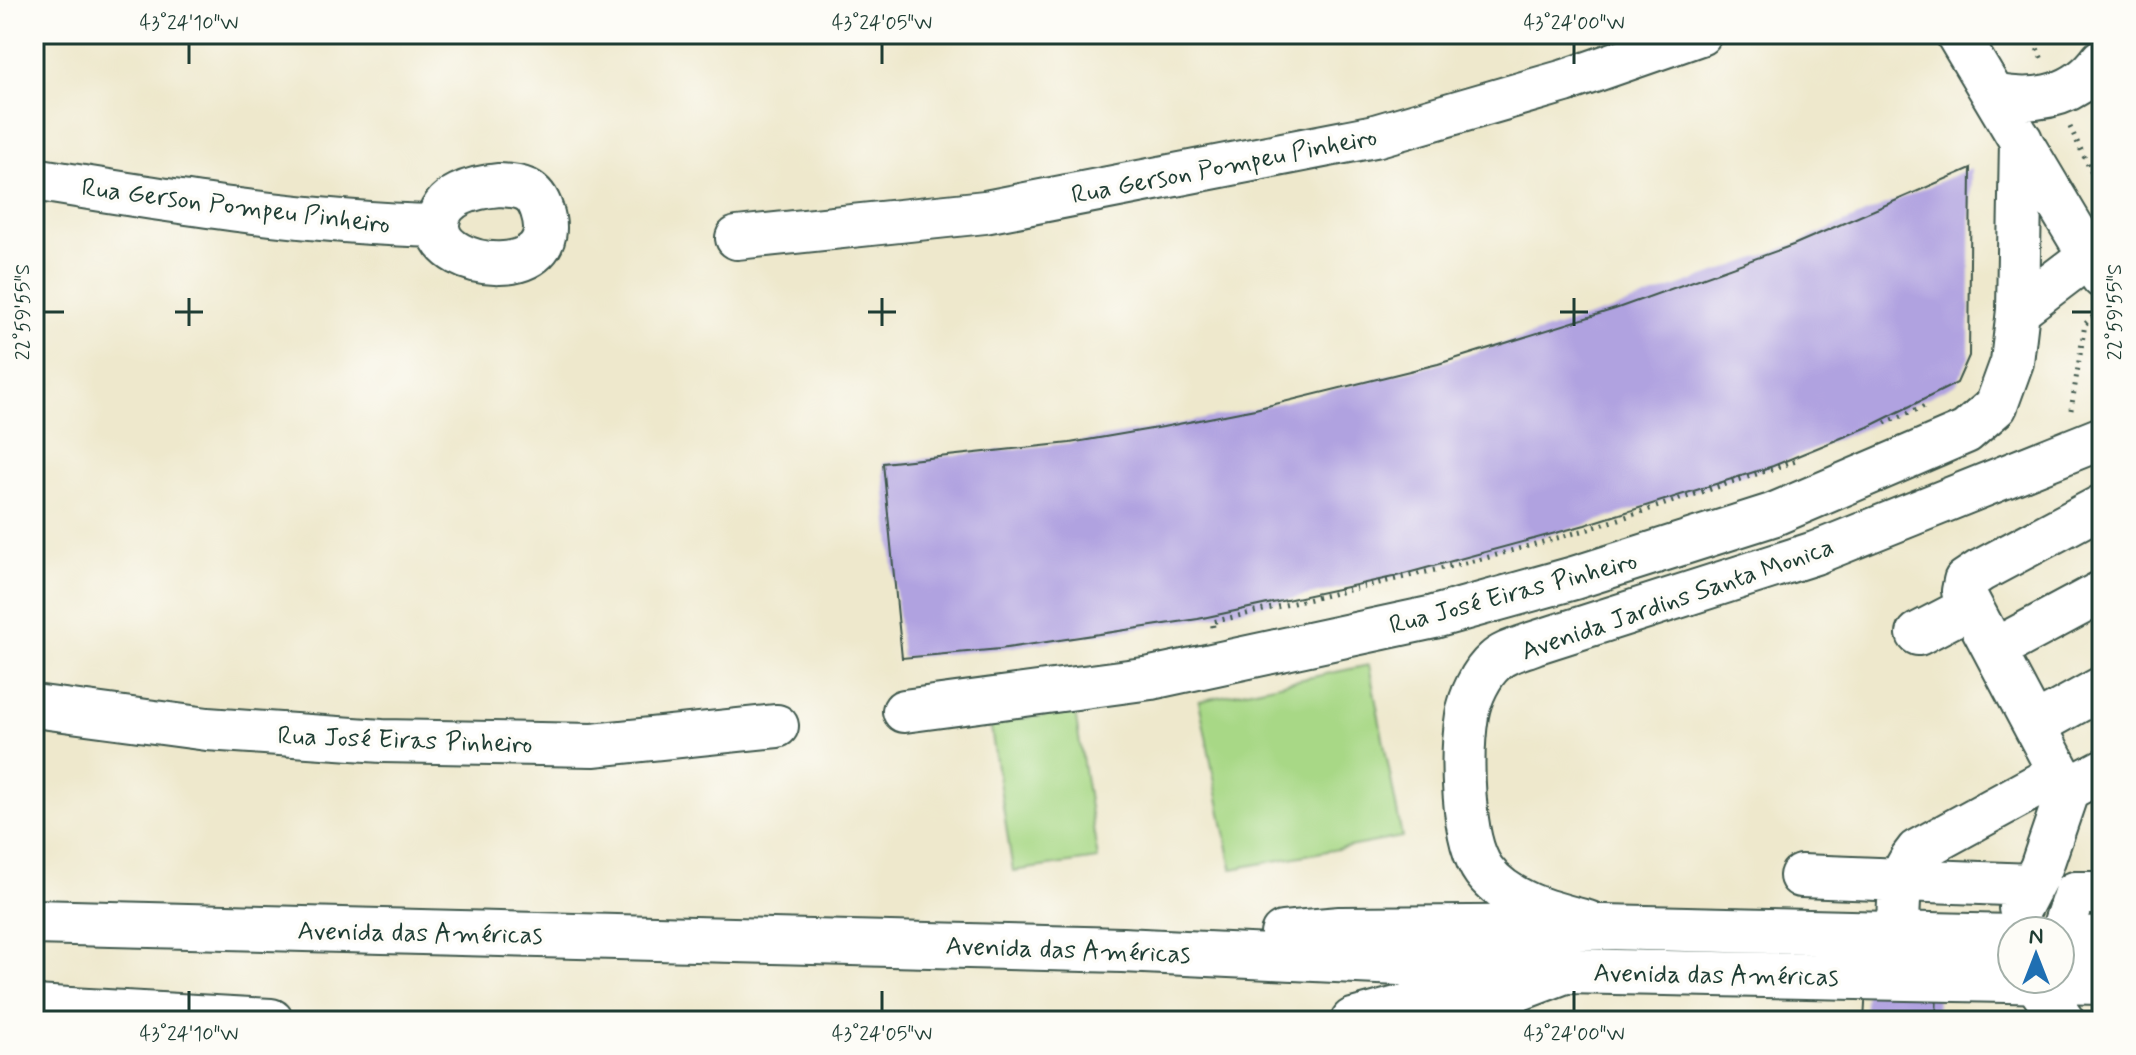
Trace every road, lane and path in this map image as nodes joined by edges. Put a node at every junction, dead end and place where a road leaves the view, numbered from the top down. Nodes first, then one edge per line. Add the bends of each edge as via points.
1 (1700, 34) edge
2 (1957, 34) edge
3 (2102, 60) edge
4 (1997, 96) junction
5 (2021, 140) junction
6 (34, 179) edge
7 (438, 226) dead end
8 (737, 238) dead end
9 (2092, 244) edge
10 (2102, 307) edge
11 (2018, 310) junction
12 (1934, 402) dead end
13 (1874, 428) dead end
14 (2090, 443) edge
15 (1807, 456) dead end
16 (2102, 506) edge
17 (2102, 592) edge
18 (1970, 607) junction
19 (1918, 634) dead end
20 (1996, 649) junction
21 (1219, 663) junction
22 (2102, 688) edge
23 (34, 706) edge
24 (904, 711) dead end
25 (2035, 725) junction
26 (777, 726) dead end
27 (2077, 778) edge
28 (1981, 818) junction
29 (2102, 861) edge
30 (1801, 876) dead end
31 (1900, 879) junction
32 (1987, 883) junction
33 (2032, 885) junction
34 (2088, 893) edge
35 (2019, 915) edge
36 (2074, 915) edge
37 (34, 922) edge
38 (1605, 927) junction
39 (1898, 934) junction
40 (1996, 937) edge
41 (2076, 938) edge
42 (2102, 939) edge
43 (1122, 950) junction
44 (1565, 971) junction
45 (1996, 979) edge
46 (2076, 981) edge
47 (2102, 982) edge
48 (2045, 995) edge
49 (34, 1008) edge
50 (271, 1021) edge
51 (1353, 1021) edge
52 (2063, 1021) edge

1 - 8 street, Rua Gerson Pompeu Pinheiro via 1565,81 1375,136 985,212
2 - 4 street
3 - 4 street via 2090,76 2053,96
4 - 5 street
5 - 9 street
5 - 11 street, Rua José Eiras Pinheiro
6 - 7 street, Rua Gerson Pompeu Pinheiro via 182,203 371,224
9 - 11 street
10 - 14 path via 2085,324 2068,422
11 - 21 street, Rua José Eiras Pinheiro via 2012,362 1996,406 1966,432 1924,453 1772,515 1574,578 1434,617
12 - 13 path
14 - 38 street, Avenida Jardins Santa Monica via 1815,553 1495,660 1476,686 1467,714 1465,771 1473,853 1485,873 1509,894 1551,913
15 - 21 path via 1482,559 1212,622
16 - 18 street via 1965,581
17 - 20 street
18 - 19 street
18 - 20 street
20 - 25 street
21 - 24 street, Rua José Eiras Pinheiro via 1151,678
22 - 25 street
23 - 26 street, Rua José Eiras Pinheiro via 207,729 382,741 593,745
25 - 27 street
27 - 28 street
27 - 33 street
28 - 31 street via 1917,851
28 - 32 street via 1989,843
29 - 34 street via 2085,871
30 - 31 street
31 - 32 street
31 - 39 street
32 - 33 street
33 - 35 street
34 - 36 street
37 - 43 main road, Avenida das Américas
38 - 39 main road
38 - 43 main road via 1340,929
39 - 40 main road
41 - 42 main road
43 - 44 main road, Avenida das Américas
44 - 45 main road, Avenida das Américas
44 - 51 main road via 1504,994 1416,1004
46 - 47 main road, Avenida das Américas
48 - 52 street
49 - 50 main road

